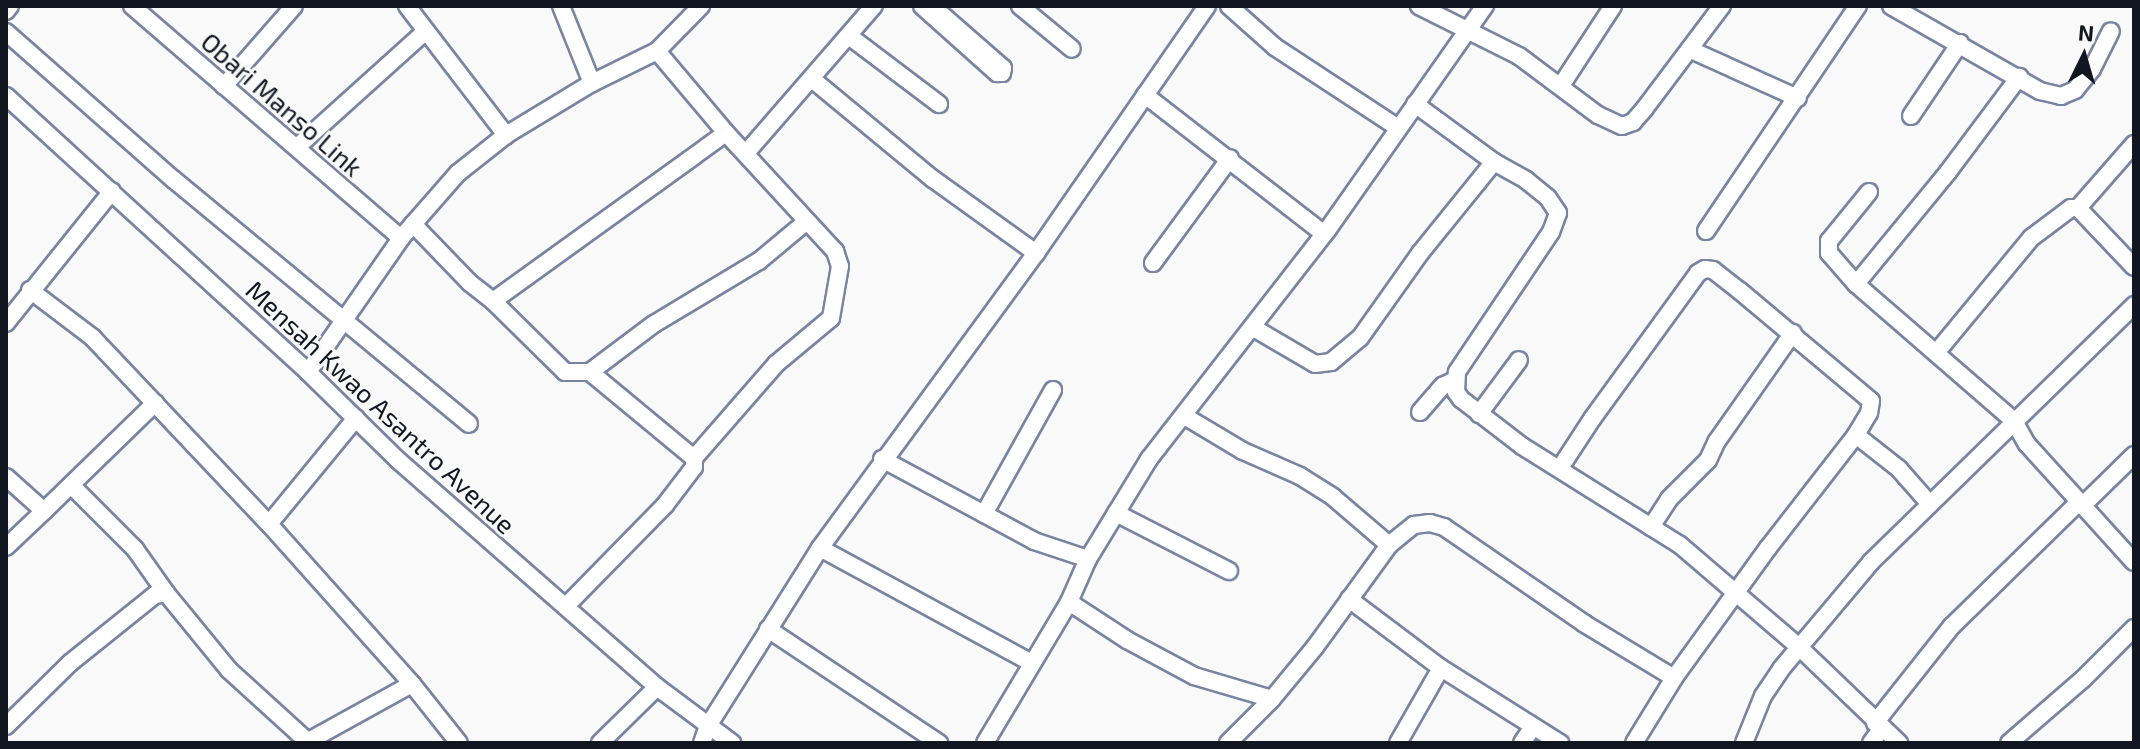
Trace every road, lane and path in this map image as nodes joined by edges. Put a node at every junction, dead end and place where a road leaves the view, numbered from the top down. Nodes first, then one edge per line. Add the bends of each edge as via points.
1 (132, 6) edge
2 (163, 6) edge
3 (294, 6) edge
4 (407, 6) edge
5 (561, 6) edge
6 (701, 6) edge
7 (874, 6) edge
8 (1020, 6) edge
9 (1207, 6) edge
10 (1229, 6) edge
11 (1419, 6) edge
12 (1485, 6) edge
13 (1613, 6) edge
14 (1722, 6) edge
15 (1858, 6) edge
16 (1891, 6) edge
17 (931, 10) edge
18 (150, 19) junction
19 (1468, 30) junction
20 (426, 31) junction
21 (2111, 31) dead end
22 (6, 32) edge
23 (849, 36) junction
24 (962, 38) dead end
25 (1960, 43) junction
26 (1072, 49) dead end
27 (1691, 50) junction
28 (657, 51) junction
29 (2019, 77) junction
30 (812, 79) junction
31 (592, 83) junction
32 (1562, 84) junction
33 (224, 86) junction
34 (1145, 95) junction
35 (6, 96) edge
36 (1798, 98) junction
37 (939, 104) dead end
38 (1415, 104) junction
39 (1911, 116) dead end
40 (1397, 127) junction
41 (726, 133) junction
42 (506, 135) junction
43 (2134, 144) edge
44 (297, 147) junction
45 (746, 153) junction
46 (1230, 158) junction
47 (1494, 162) junction
48 (112, 191) junction
49 (1869, 192) dead end
50 (2078, 208) junction
51 (807, 221) junction
52 (413, 224) junction
53 (1706, 231) dead end
54 (1324, 234) junction
55 (401, 238) junction
56 (1036, 253) junction
57 (1153, 263) dead end
58 (2134, 267) edge
59 (1856, 284) junction
60 (30, 290) junction
61 (493, 301) junction
62 (2134, 305) edge
63 (6, 323) edge
64 (345, 323) junction
65 (1252, 327) junction
66 (1793, 333) junction
67 (1936, 353) junction
68 (1519, 360) dead end
69 (308, 372) junction
70 (590, 372) junction
71 (1455, 380) junction
72 (1053, 390) dead end
73 (155, 403) junction
74 (1420, 412) dead end
75 (1479, 414) junction
76 (1186, 417) junction
77 (356, 418) junction
78 (2014, 421) junction
79 (469, 424) dead end
80 (1856, 435) junction
81 (2134, 455) edge
82 (694, 458) junction
83 (882, 459) junction
84 (1560, 468) junction
85 (6, 477) edge
86 (71, 485) junction
87 (1928, 502) junction
88 (2080, 504) junction
89 (44, 511) junction
90 (1116, 513) junction
91 (984, 514) junction
92 (269, 524) junction
93 (1651, 527) junction
94 (1389, 545) junction
95 (6, 547) edge
96 (820, 548) junction
97 (1088, 559) junction
98 (2134, 562) edge
99 (1229, 571) dead end
100 (1736, 592) junction
101 (166, 593) junction
102 (1349, 599) junction
103 (1069, 602) junction
104 (567, 605) junction
105 (768, 629) junction
106 (2133, 631) edge
107 (1799, 647) junction
108 (1032, 663) junction
109 (1441, 668) junction
110 (1674, 678) junction
111 (412, 684) junction
112 (657, 687) junction
113 (1272, 699) junction
114 (6, 726) edge
115 (708, 726) junction
116 (1876, 732) edge
117 (1527, 736) edge
118 (306, 742) edge
119 (459, 743) edge
120 (600, 743) edge
121 (702, 743) edge
122 (732, 743) edge
123 (939, 743) edge
124 (985, 743) edge
125 (1228, 743) edge
126 (1398, 743) edge
127 (1560, 743) edge
128 (1634, 743) edge
129 (1744, 743) edge
130 (1899, 743) edge
131 (2009, 743) edge

1 - 18 street, Obari Manso Link
2 - 18 street
3 - 33 street
4 - 20 street
5 - 31 street
6 - 28 street
7 - 23 street
8 - 26 street
9 - 34 street
10 - 40 street via 1275,47
11 - 19 street
12 - 19 street
13 - 32 street
14 - 27 street
15 - 36 street
16 - 25 street
17 - 24 street
18 - 33 street, Obari Manso Link
19 - 32 street
19 - 38 street
20 - 42 street
20 - 44 street
21 - 29 street via 2092,69 2069,95 2049,94
22 - 64 street
23 - 30 street
23 - 37 street
25 - 29 street
25 - 39 street
27 - 32 street via 1633,122 1622,126 1598,115
27 - 36 street
28 - 31 street
28 - 41 street
29 - 59 street
30 - 45 street
30 - 56 street via 933,179
31 - 42 street
33 - 44 street, Obari Manso Link
34 - 46 street
34 - 56 street
35 - 48 street, Mensah Kwao Asantro Avenue
36 - 53 street
38 - 40 street
38 - 47 street
40 - 54 street
41 - 45 street
41 - 61 street
42 - 52 street via 458,173
43 - 50 street
44 - 55 street, Obari Manso Link
45 - 51 street
46 - 54 street
46 - 57 street
47 - 65 street via 1360,338 1331,362 1315,364
47 - 71 street via 1548,198 1558,213 1551,232
48 - 60 street
48 - 69 street, Mensah Kwao Asantro Avenue
49 - 59 street via 1827,247
50 - 58 street
50 - 67 street via 2031,238
51 - 70 street via 759,261 654,324
51 - 82 street via 835,251 840,266 831,318 776,364
52 - 55 street
52 - 61 street
54 - 65 street
55 - 64 street
56 - 83 street
59 - 67 street
60 - 63 street
60 - 73 street via 81,328
61 - 70 street via 565,372
62 - 78 street
64 - 69 street
64 - 79 street
65 - 76 street
66 - 80 street via 1871,401
66 - 84 street via 1713,270 1698,273
66 - 93 street via 1708,460 1669,499
67 - 78 street
68 - 75 street
69 - 77 street, Mensah Kwao Asantro Avenue
70 - 82 street
71 - 74 street
71 - 75 street via 1461,399
72 - 91 street
73 - 86 street
73 - 92 street
75 - 84 street
76 - 90 street via 1149,459
76 - 94 street via 1322,490
77 - 92 street
77 - 104 street, Mensah Kwao Asantro Avenue
78 - 87 street
78 - 88 street via 2027,444
80 - 87 street via 1899,469
80 - 100 street
81 - 88 street
82 - 104 street via 694,467 665,505
83 - 91 street
83 - 96 street
84 - 93 street
85 - 89 street
86 - 89 street
86 - 101 street via 135,549
87 - 107 street
88 - 98 street
88 - 116 street via 1952,626
89 - 95 street
90 - 97 street
90 - 99 street
91 - 97 street via 1034,541
92 - 111 street
93 - 100 street
94 - 102 street
94 - 110 street via 1414,525 1444,527
96 - 105 street
96 - 108 street
97 - 103 street
100 - 107 street
100 - 110 street
101 - 114 street via 155,595 80,655
101 - 118 street via 229,670
102 - 109 street
102 - 113 street
103 - 108 street
103 - 113 street via 1194,676
104 - 112 street, Mensah Kwao Asantro Avenue
105 - 115 street
105 - 123 street
106 - 131 street
107 - 116 street
107 - 129 street via 1763,696
108 - 124 street
109 - 117 street
109 - 126 street
110 - 128 street
111 - 118 street
111 - 119 street
112 - 115 street, Mensah Kwao Asantro Avenue
112 - 120 street
113 - 125 street
115 - 121 street
115 - 122 street, Mensah Kwao Asantro Avenue
116 - 130 street
117 - 127 street

